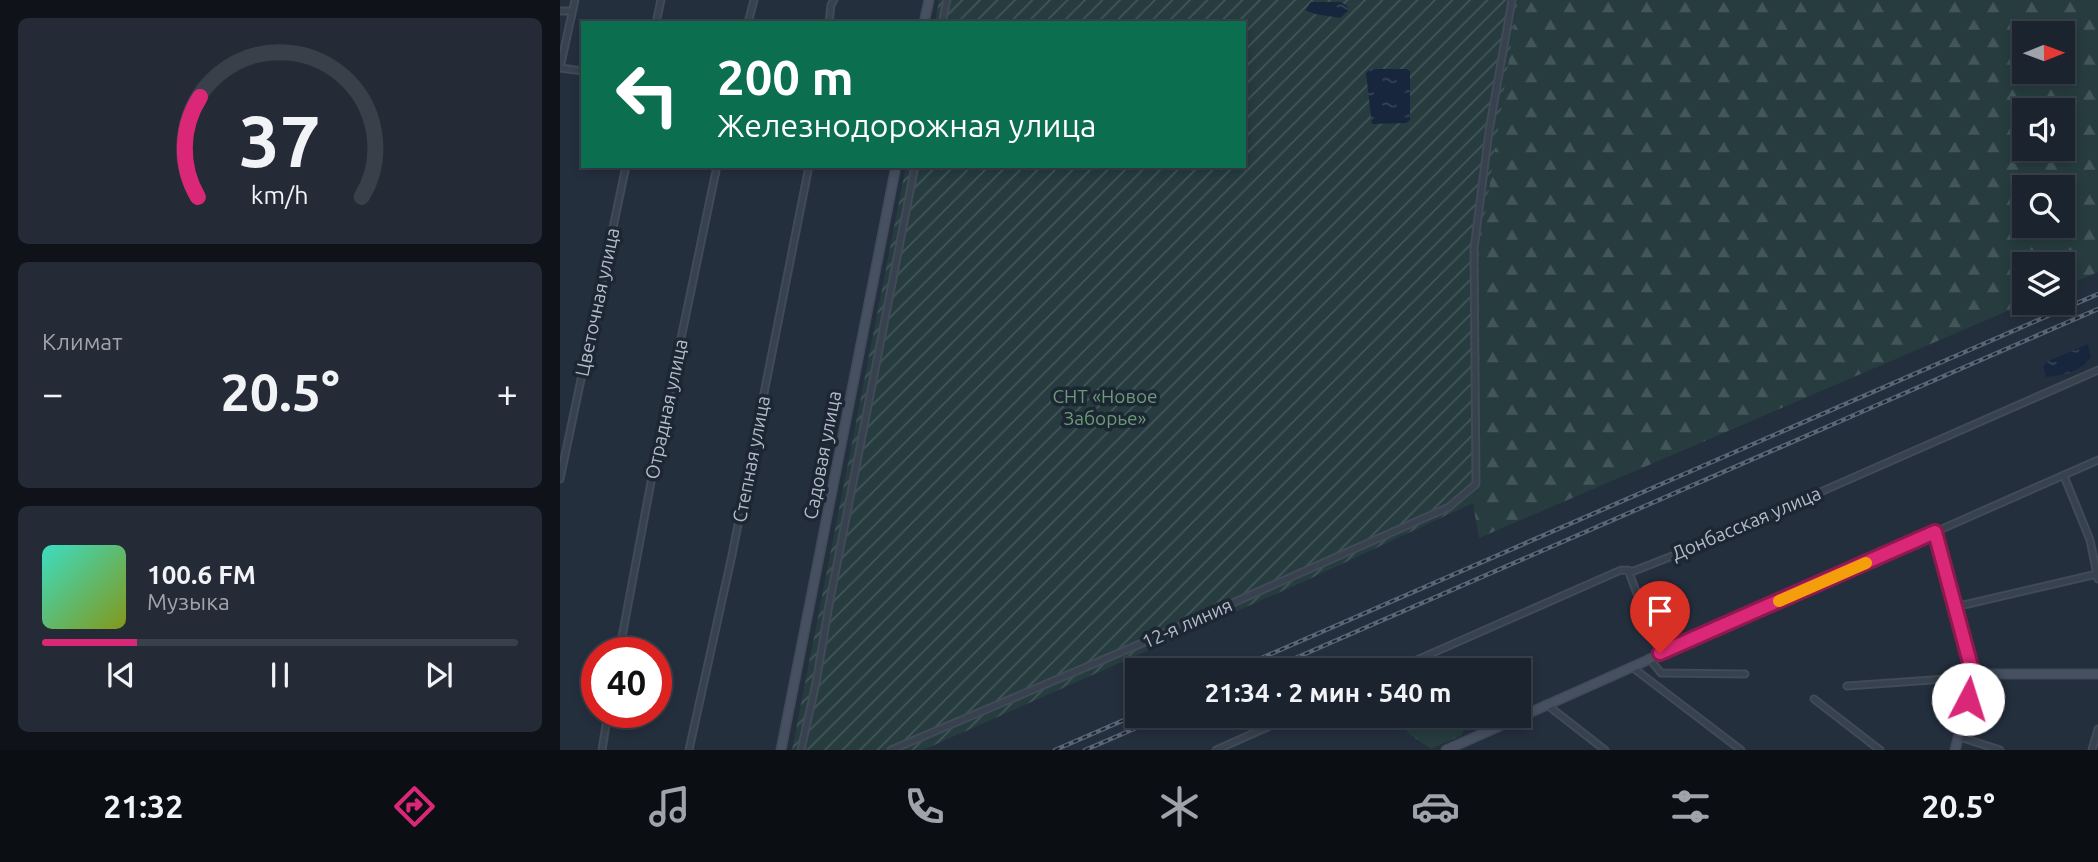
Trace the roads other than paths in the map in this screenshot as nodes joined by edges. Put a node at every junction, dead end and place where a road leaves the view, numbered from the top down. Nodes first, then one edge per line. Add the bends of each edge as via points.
1 (575, 0) edge
2 (661, 0) edge
3 (754, 0) edge
4 (834, 0) edge
5 (929, 0) edge
6 (947, 0) edge
7 (1512, 0) edge
8 (560, 11) edge
9 (572, 11) junction
10 (656, 21) edge
11 (749, 21) edge
12 (829, 21) edge
13 (925, 21) edge
14 (942, 21) edge
15 (560, 68) edge
16 (581, 71) edge
17 (626, 168) edge
18 (717, 168) edge
19 (809, 168) edge
20 (896, 168) edge
21 (915, 168) edge
22 (2098, 370) edge
23 (2098, 460) edge
24 (2064, 475) junction
25 (560, 479) edge
26 (1935, 532) junction
27 (1628, 570) junction
28 (2098, 576) edge
29 (1955, 607) junction
30 (622, 637) edge
31 (1660, 653) junction
32 (1421, 658) edge
33 (1649, 658) junction
34 (1632, 667) junction
35 (1661, 673) junction
36 (1745, 674) dead end
37 (2098, 674) edge
38 (1973, 677) junction
39 (1651, 682) junction
40 (1847, 686) dead end
41 (1814, 699) dead end
42 (1546, 704) junction
43 (605, 728) edge
44 (1265, 728) edge
45 (2098, 729) edge
46 (1960, 737) junction
47 (601, 750) edge
48 (689, 750) edge
49 (781, 750) edge
50 (801, 750) edge
51 (891, 750) edge
52 (1216, 750) edge
53 (1446, 750) edge
54 (1605, 750) edge
55 (1741, 750) edge
56 (1880, 750) edge
57 (1955, 750) edge
58 (2000, 750) edge
59 (2092, 750) edge

1 - 9 street
2 - 10 street
3 - 11 street
4 - 12 street
5 - 13 street
6 - 14 street
7 - 51 street, 12-я линия via 1474,249 1476,484 1449,507
8 - 9 street
9 - 15 street
15 - 16 street
17 - 25 street, Цветочная улица
18 - 30 street, Отрадная улица
19 - 48 street, Степная улица
20 - 49 street, Садовая улица
21 - 50 street
22 - 27 street, Донбасская улица via 1695,547
23 - 24 street
24 - 26 street
24 - 28 street via 2090,540
26 - 29 street
26 - 31 street
27 - 31 street
27 - 32 street, Донбасская улица
28 - 29 street
29 - 38 street
31 - 33 street
33 - 34 street
33 - 35 street
34 - 39 street
34 - 42 street
35 - 36 street
35 - 39 street
37 - 38 street
38 - 40 street
38 - 46 street
39 - 55 street
41 - 56 street
42 - 53 street
42 - 54 street
43 - 47 street
44 - 52 street
45 - 59 street
46 - 57 street
46 - 58 street

